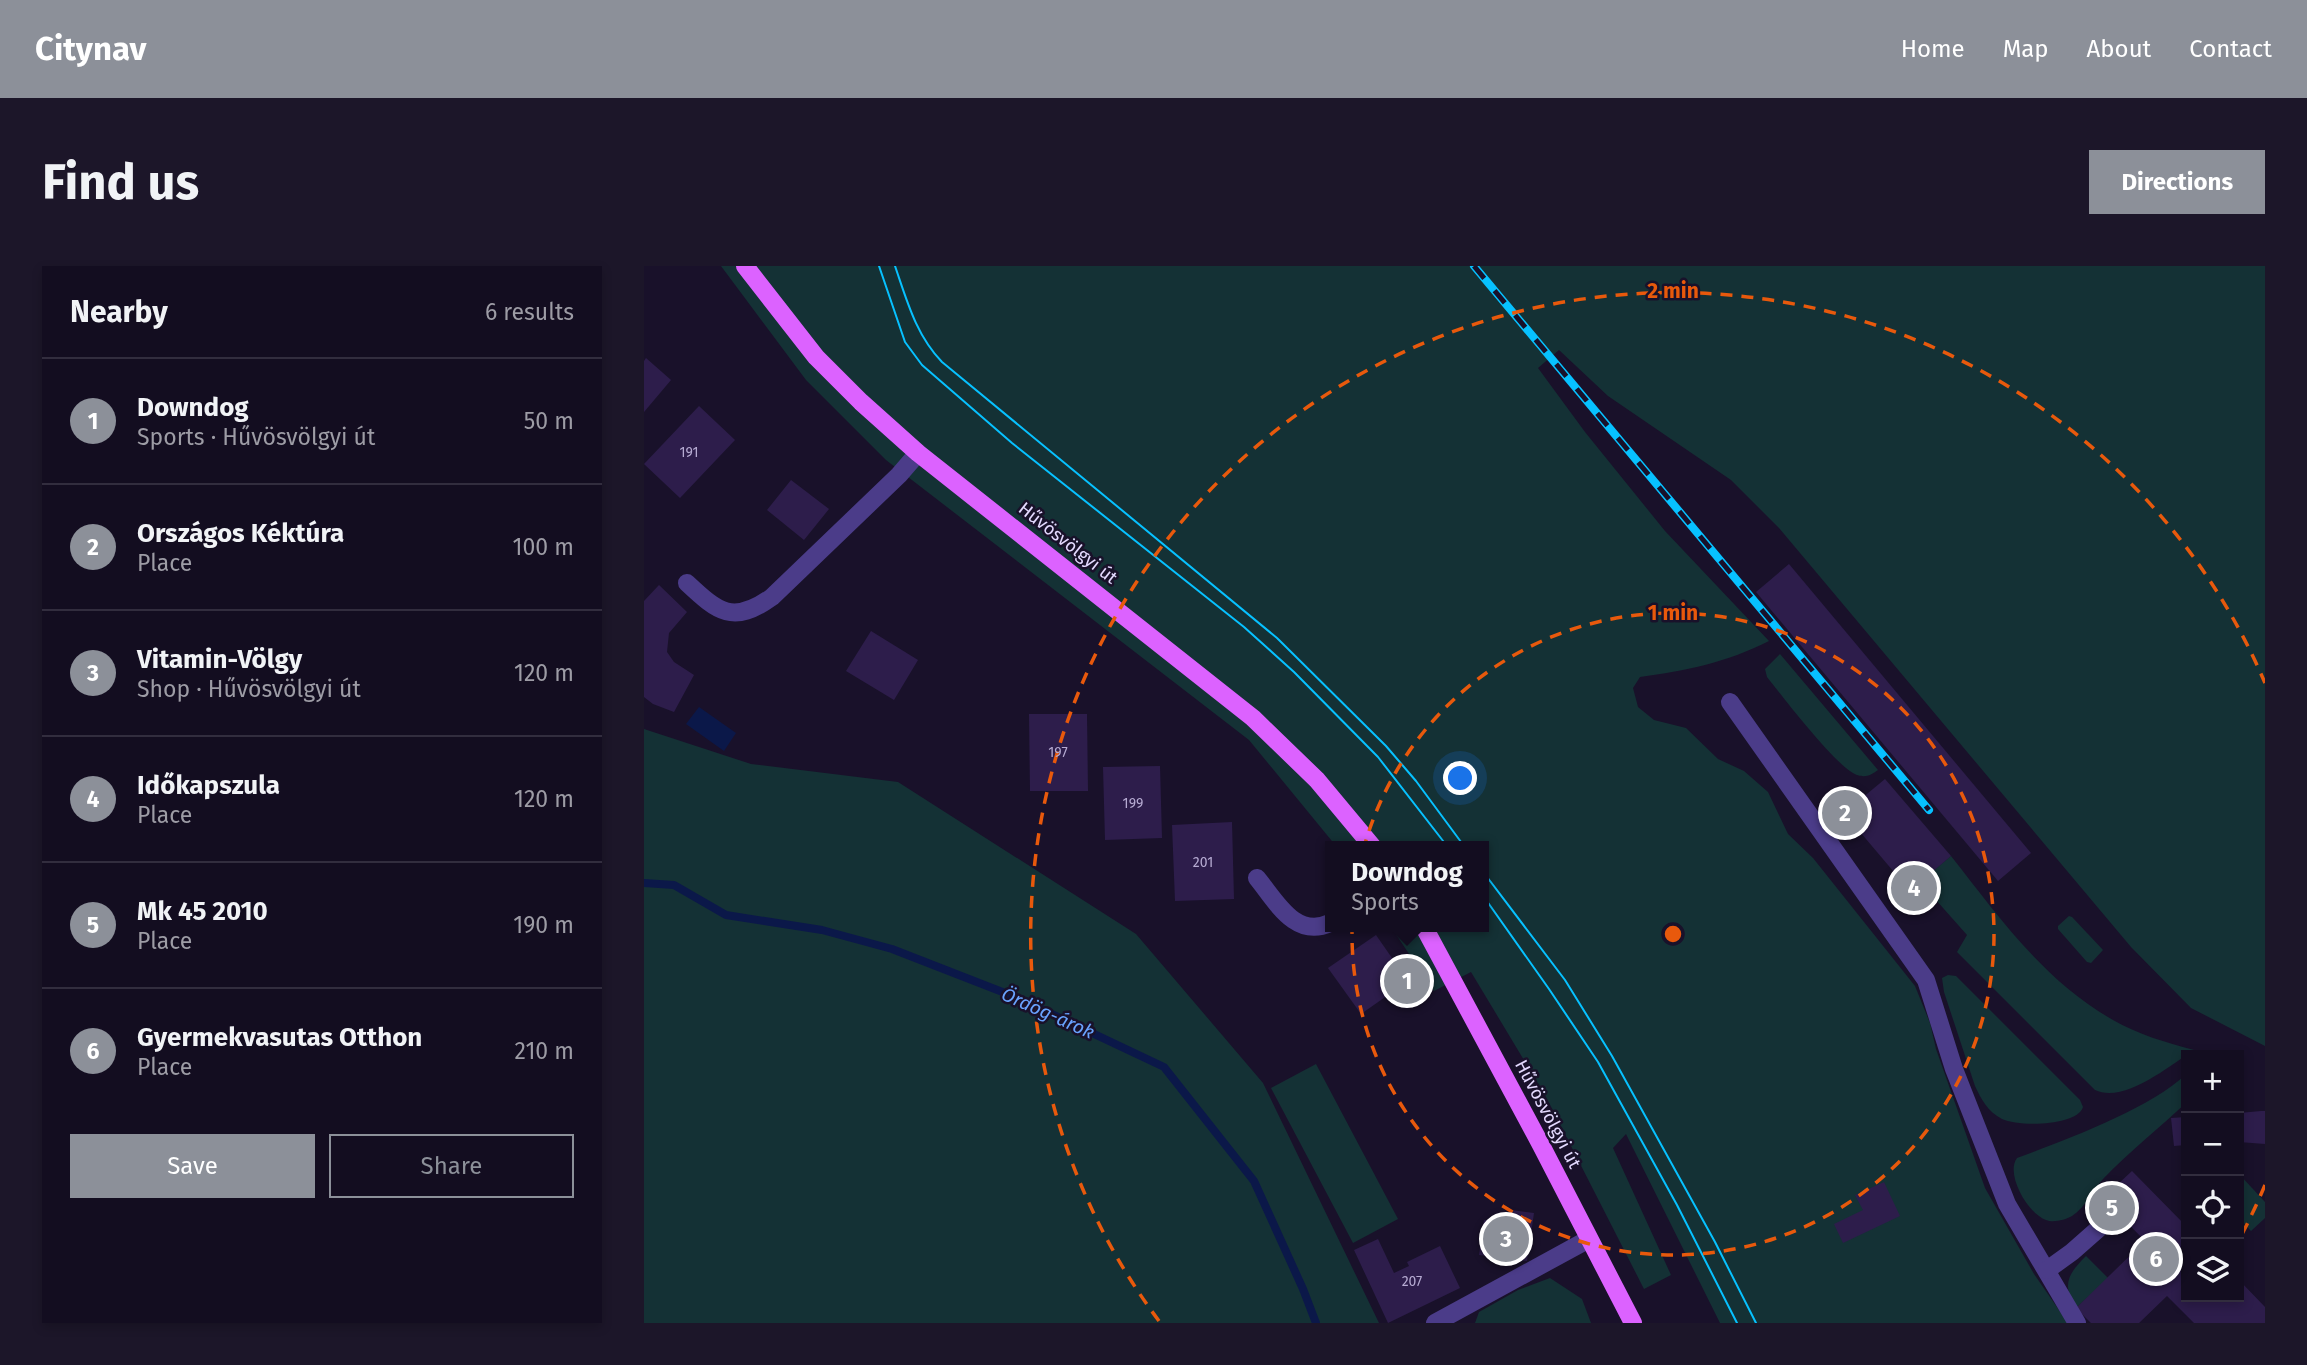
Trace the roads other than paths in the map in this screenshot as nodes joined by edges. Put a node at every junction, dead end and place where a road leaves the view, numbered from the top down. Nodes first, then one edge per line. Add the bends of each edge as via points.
1 (745, 266) edge
2 (918, 453) junction
3 (687, 583) dead end
4 (1730, 702) dead end
5 (1368, 841) edge
6 (1257, 878) dead end
7 (1325, 925) edge
8 (1427, 932) edge
9 (2114, 1215) dead end
10 (1590, 1239) junction
11 (2048, 1270) junction
12 (1436, 1323) edge
13 (1633, 1323) edge
14 (2077, 1323) edge

1 - 2 main road, Hűvösvölgyi út via 816,357
2 - 3 lane via 755,609 723,612
2 - 5 main road, Hűvösvölgyi út via 1253,718 1317,780
4 - 11 lane via 1926,981 1954,1069 2007,1204
6 - 7 lane via 1293,921 1305,927
8 - 10 main road, Hűvösvölgyi út
9 - 11 lane
10 - 12 lane
10 - 13 main road, Hűvösvölgyi út
11 - 14 lane

